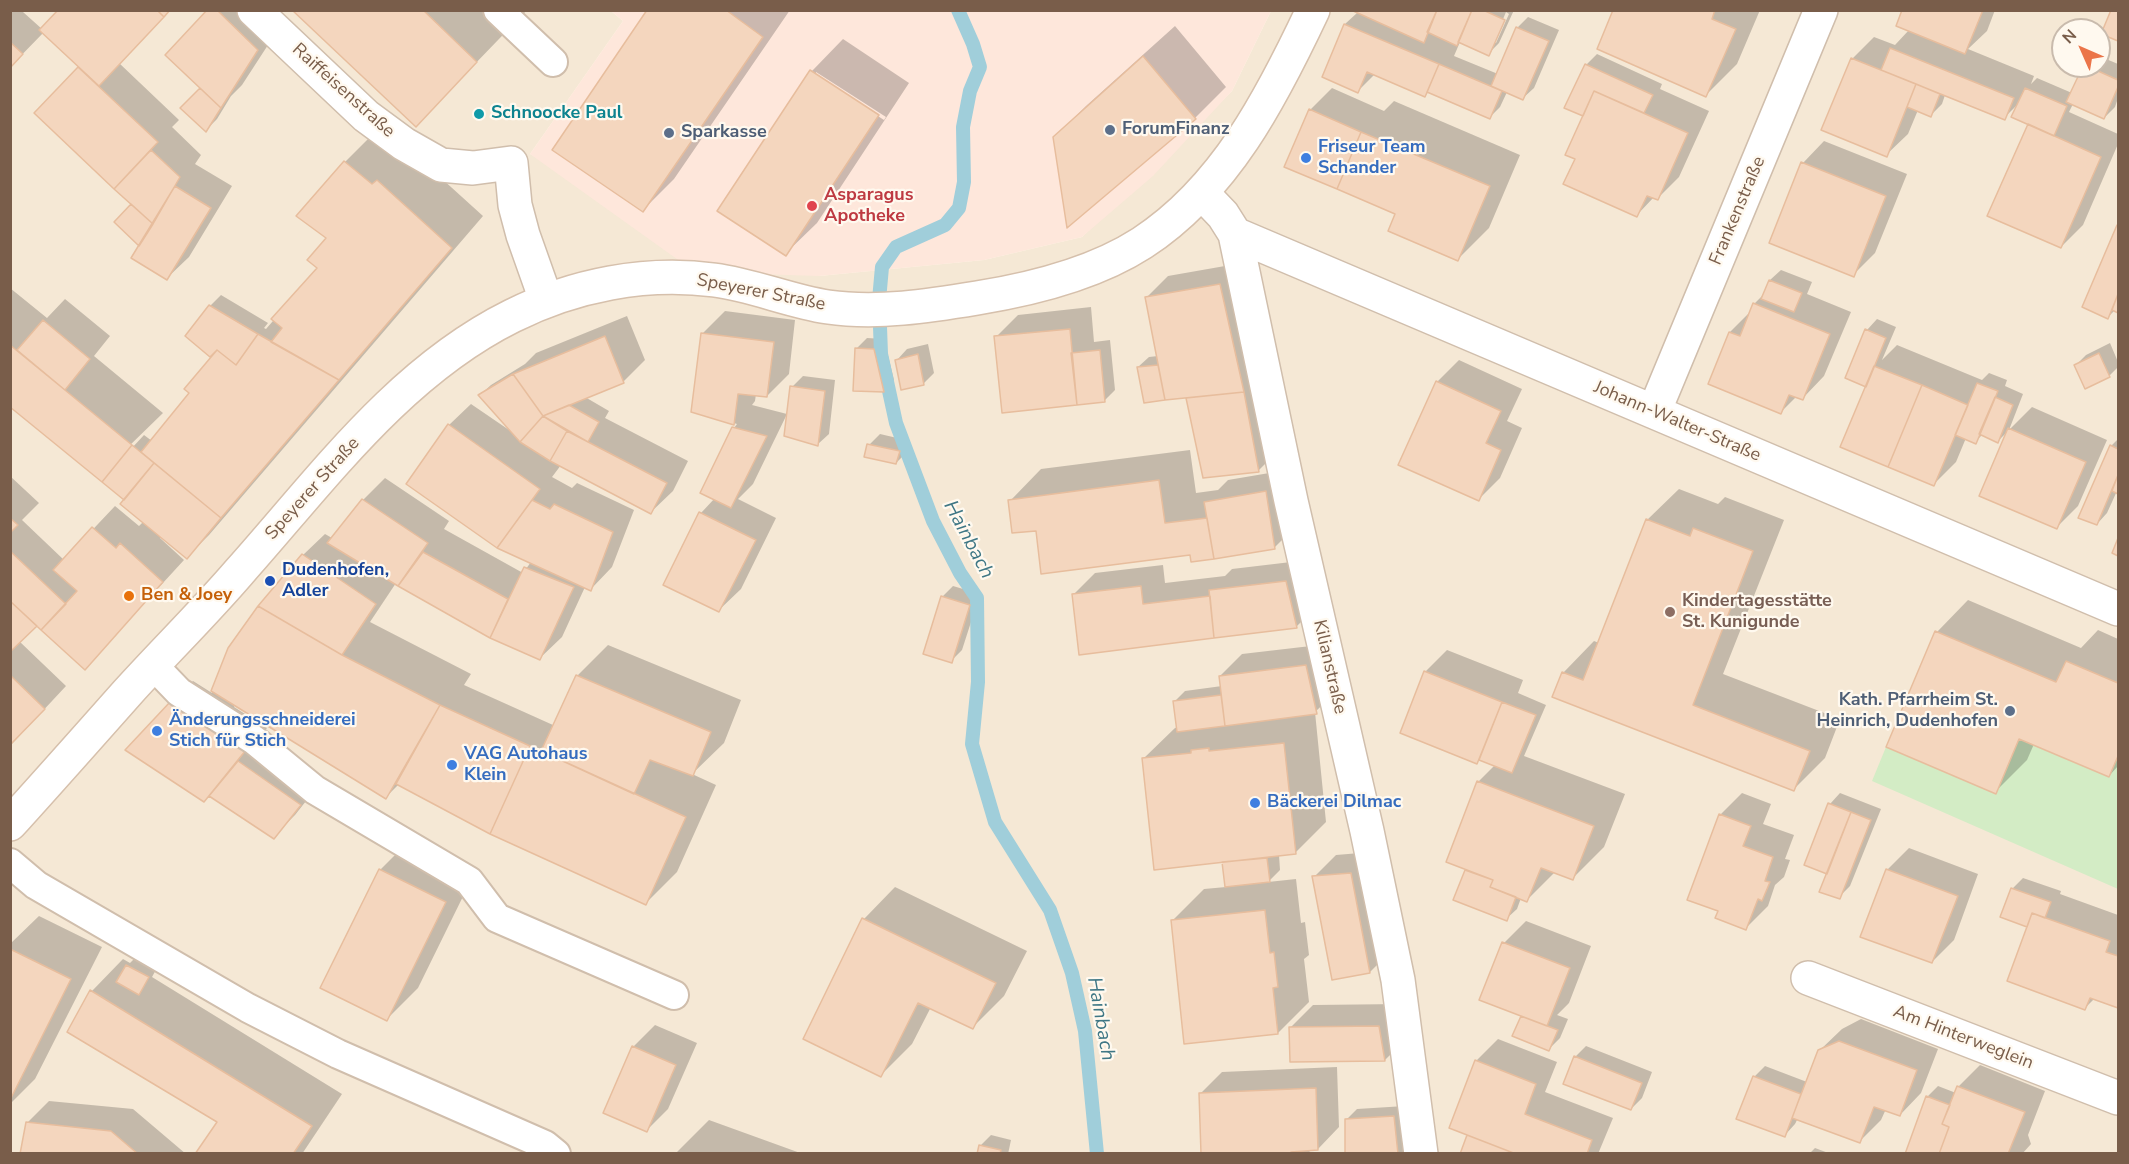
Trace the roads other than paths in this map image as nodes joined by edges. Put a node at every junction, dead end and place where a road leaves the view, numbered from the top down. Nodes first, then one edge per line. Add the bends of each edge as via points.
1 (254, 10) edge
2 (498, 10) edge
3 (1313, 10) edge
4 (1821, 10) edge
5 (553, 62) dead end
6 (1202, 193) junction
7 (1235, 234) junction
8 (546, 300) junction
9 (1654, 412) junction
10 (2118, 609) edge
11 (153, 665) junction
12 (10, 824) edge
13 (10, 863) edge
14 (1808, 978) dead end
15 (674, 996) dead end
16 (2118, 1098) edge
17 (556, 1154) edge
18 (1421, 1154) edge

1 - 8 street, Raiffeisenstraße via 366,116 404,144 441,165 473,168 512,164 515,205
2 - 5 lane
3 - 6 street, Speyerer Straße via 1271,93
4 - 9 street, Frankenstraße
6 - 7 street, Kilianstraße
6 - 8 street, Speyerer Straße via 1139,245 1103,263 1005,294 899,308 857,309 793,300 716,280 671,277 585,287
7 - 9 street, Johann-Walter-Straße
7 - 18 street, Kilianstraße via 1398,980
8 - 11 street, Speyerer Straße via 479,334 404,390
9 - 10 street, Johann-Walter-Straße
11 - 12 street, Speyerer Straße
11 - 15 lane via 178,692 254,740 315,790 469,881 497,918
13 - 17 lane via 36,885 248,1008 338,1054 545,1145
14 - 16 street, Am Hinterweglein

